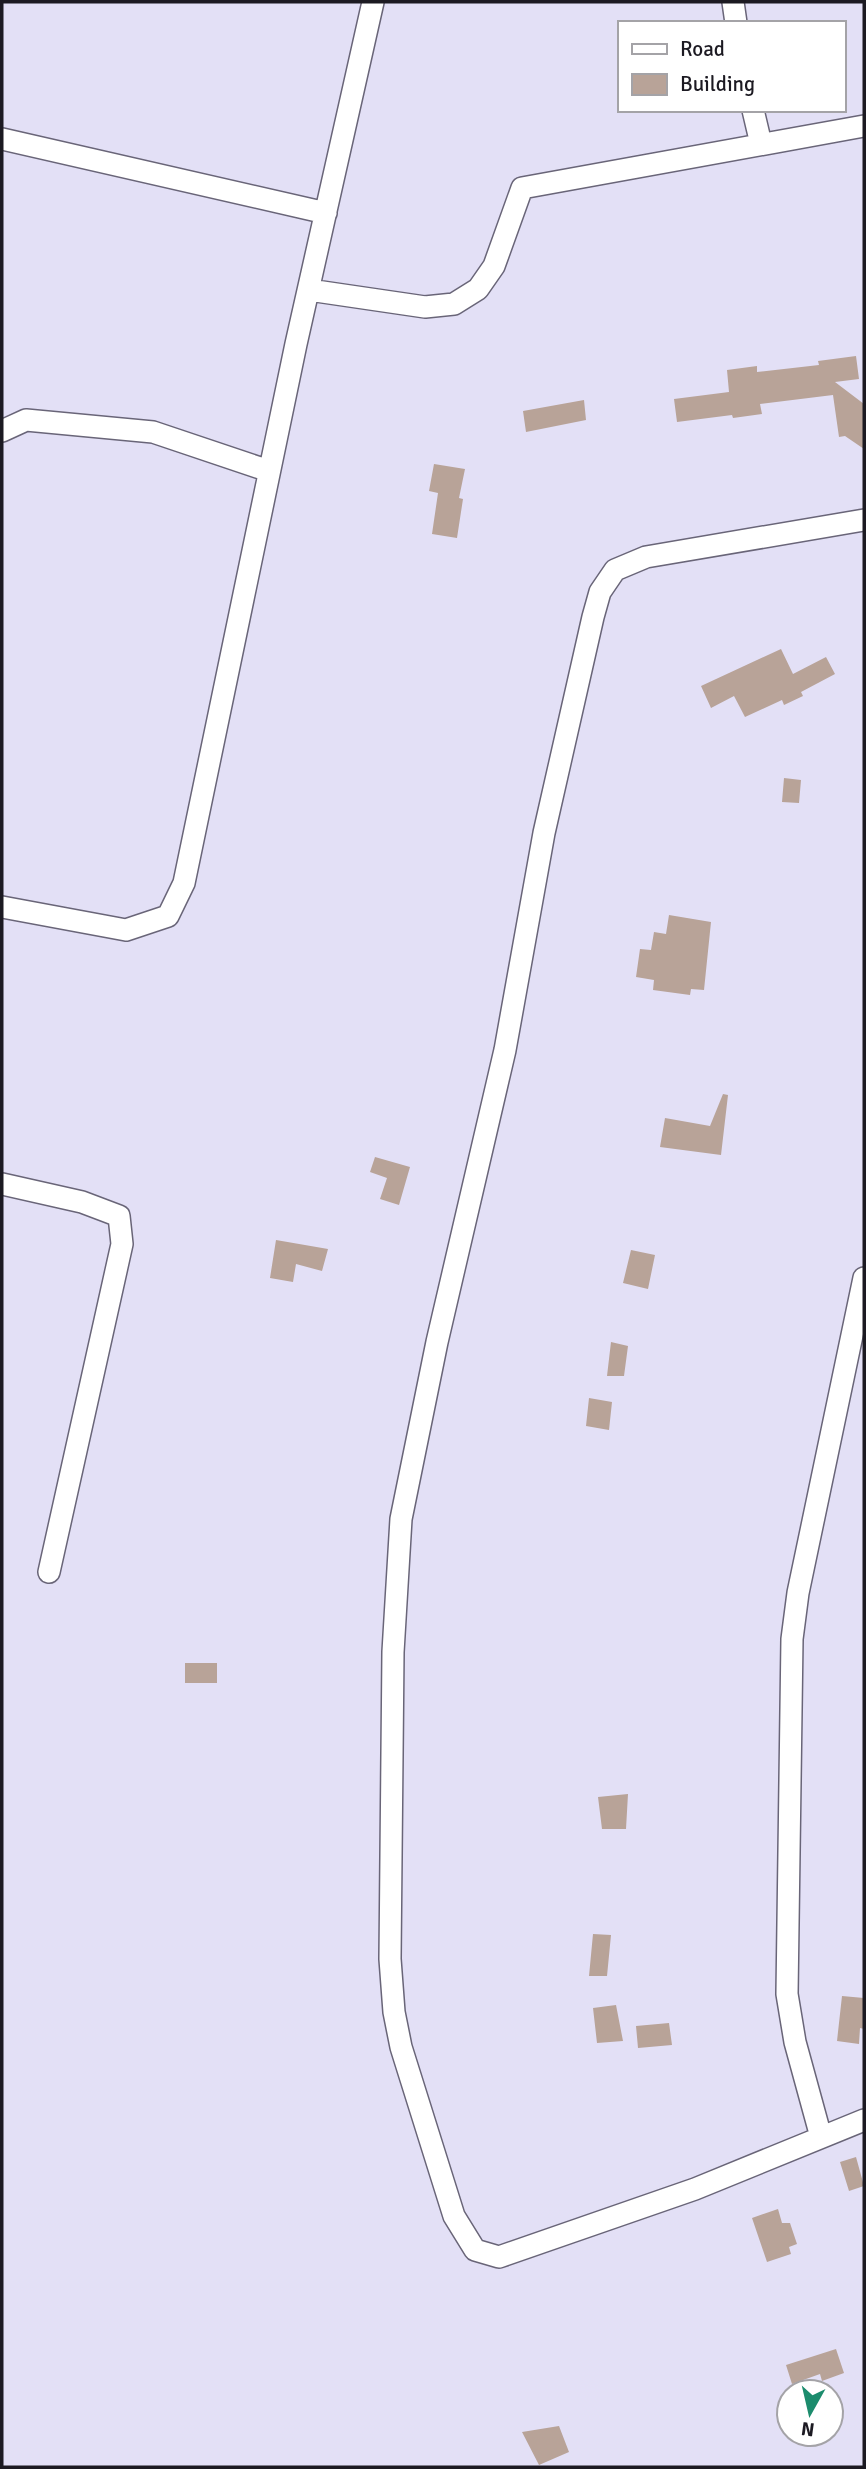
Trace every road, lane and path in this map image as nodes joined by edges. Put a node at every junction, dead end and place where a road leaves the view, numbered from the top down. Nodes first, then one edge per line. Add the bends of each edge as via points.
1 (373, 2) edge
2 (733, 2) edge
3 (736, 21) edge
4 (753, 112) edge
5 (864, 126) edge
6 (2, 139) edge
7 (761, 144) junction
8 (326, 213) junction
9 (309, 290) junction
10 (2, 431) edge
11 (270, 471) junction
12 (864, 520) edge
13 (2, 907) edge
14 (2, 1184) edge
15 (864, 1278) edge
16 (49, 1572) dead end
17 (864, 2120) edge
18 (821, 2137) junction

1 - 8 street
2 - 3 street
4 - 7 street
5 - 7 street
6 - 8 street
7 - 9 street via 522,188 494,266 478,289 454,304 425,307
8 - 9 street
9 - 11 street
10 - 11 street via 26,420 153,432
11 - 13 street via 184,883 168,916 126,930
12 - 18 street via 646,557 615,570 600,592 567,725 505,1050 401,1519 393,1652 390,1959 394,2012 454,2216 475,2250 499,2257 695,2189
14 - 16 street via 82,1202 119,1216 122,1244
15 - 18 street via 792,1639 787,1994
17 - 18 street

